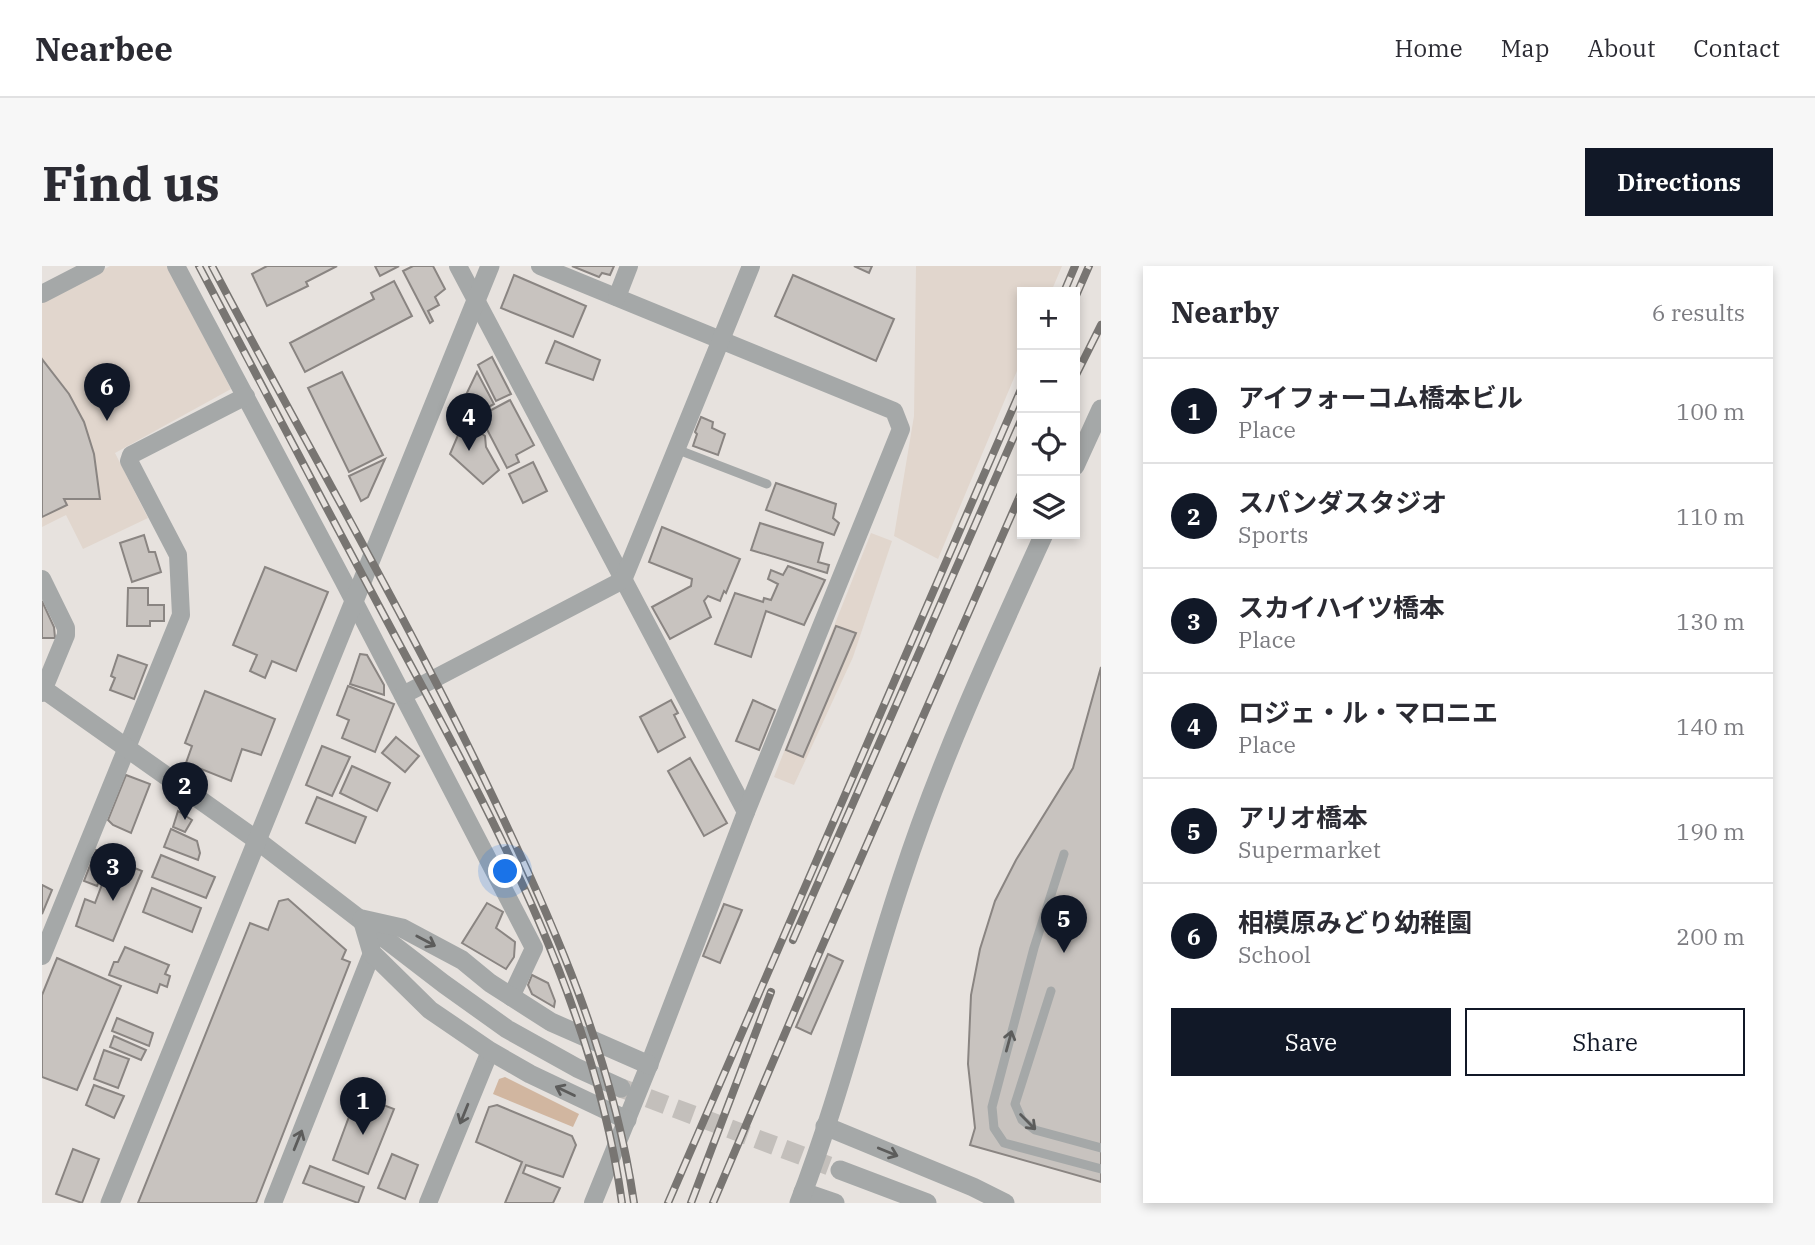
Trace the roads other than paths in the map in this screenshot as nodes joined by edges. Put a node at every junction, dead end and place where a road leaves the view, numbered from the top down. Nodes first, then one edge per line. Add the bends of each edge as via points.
1 (176, 266) edge
2 (458, 266) edge
3 (490, 266) edge
4 (540, 266) edge
5 (629, 266) edge
6 (751, 266) edge
7 (88, 268) edge
8 (42, 294) edge
9 (617, 297) junction
10 (477, 301) junction
11 (721, 341) junction
12 (246, 396) junction
13 (1101, 409) edge
14 (676, 449) junction
15 (1080, 455) edge
16 (767, 484) dead end
17 (1042, 539) edge
18 (42, 579) edge
19 (623, 580) junction
20 (354, 601) junction
21 (43, 690) edge
22 (403, 695) junction
23 (127, 747) junction
24 (746, 812) junction
25 (258, 841) junction
26 (1064, 854) dead end
27 (362, 919) junction
28 (372, 953) junction
29 (42, 956) edge
30 (1051, 990) dead end
31 (511, 997) junction
32 (490, 1051) junction
33 (649, 1066) junction
34 (621, 1088) tunnel mouth
35 (627, 1120) junction
36 (825, 1126) junction
37 (1101, 1148) edge
38 (1101, 1169) edge
39 (840, 1170) tunnel mouth
40 (801, 1198) edge
41 (110, 1203) edge
42 (273, 1203) edge
43 (428, 1203) edge
44 (593, 1203) edge
45 (835, 1203) edge
46 (927, 1203) edge
47 (1005, 1203) edge

1 - 12 street
2 - 10 street
3 - 10 street
4 - 9 street
5 - 9 street
6 - 11 street
7 - 8 street
9 - 11 street
10 - 19 street
10 - 20 street
11 - 14 street
11 - 24 street via 894,411 901,429
12 - 20 street
12 - 23 street via 131,455 129,461 178,555 181,615
13 - 15 street
14 - 16 lane
14 - 19 street
17 - 36 street via 928,804
18 - 21 street via 66,628
19 - 22 street
19 - 24 street
20 - 22 street
20 - 25 street
21 - 23 street
22 - 31 street via 534,948
23 - 25 street
23 - 29 street
24 - 33 street
25 - 27 street
25 - 41 street
38 -> 26 lane via 1004,1143 994,1128 995,1094
27 - 28 street
27 -> 31 street via 402,928 462,960
27 - 34 street via 507,1029
28 - 32 street via 430,1010
42 -> 28 street
30 -> 37 lane via 1016,1104 1022,1120 1035,1130
31 - 33 street via 551,1023
35 -> 32 street
32 -> 43 street
33 - 35 street
35 - 44 street
36 - 40 street
36 -> 47 street
39 - 46 street
40 - 45 street

